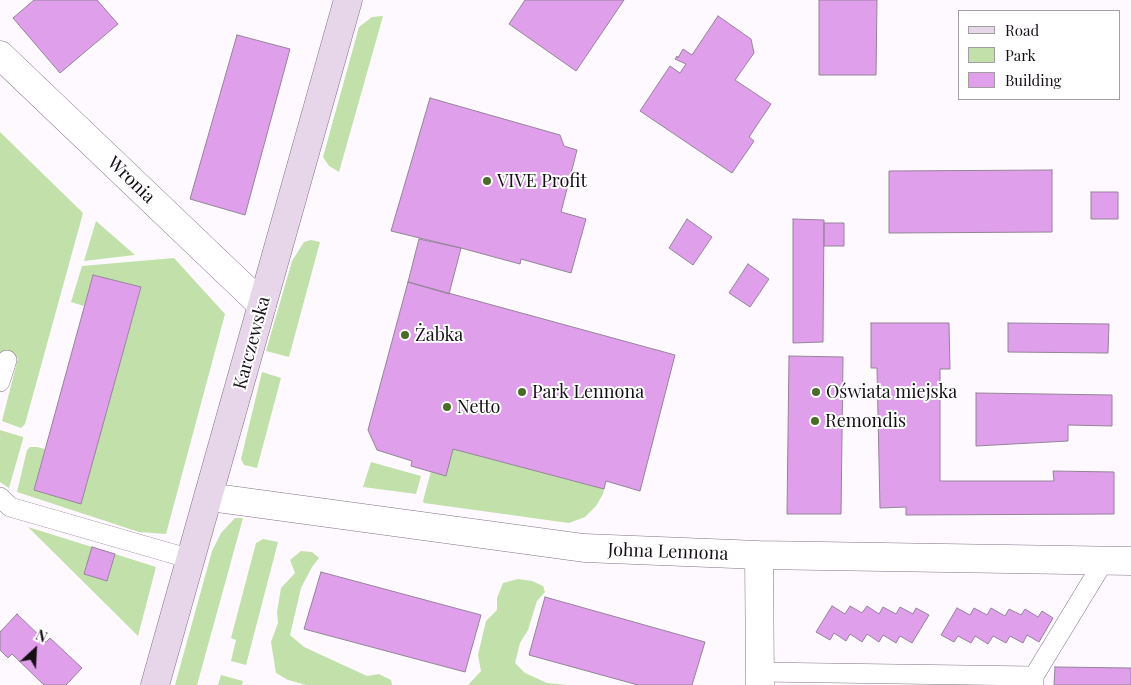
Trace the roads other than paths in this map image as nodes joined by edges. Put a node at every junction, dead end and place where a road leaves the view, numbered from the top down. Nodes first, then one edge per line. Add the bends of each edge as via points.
1 (348, 0) edge
2 (0, 55) edge
3 (262, 304) junction
4 (7, 360) dead end
5 (0, 382) edge
6 (0, 497) edge
7 (209, 498) junction
8 (759, 555) junction
9 (191, 559) junction
10 (1104, 561) junction
11 (1131, 561) edge
12 (760, 679) edge
13 (1034, 681) edge
14 (155, 685) edge

1 - 3 main road, Karczewska
2 - 3 street, Wronia
3 - 7 main road, Karczewska
4 - 5 lane
6 - 9 lane via 10,507
7 - 8 street, Johna Lennona via 584,548
7 - 9 main road, Karczewska
8 - 10 street, Johna Lennona
8 - 12 street
9 - 14 main road, Karczewska
10 - 11 street, Johna Lennona
10 - 13 lane
12 - 13 lane

